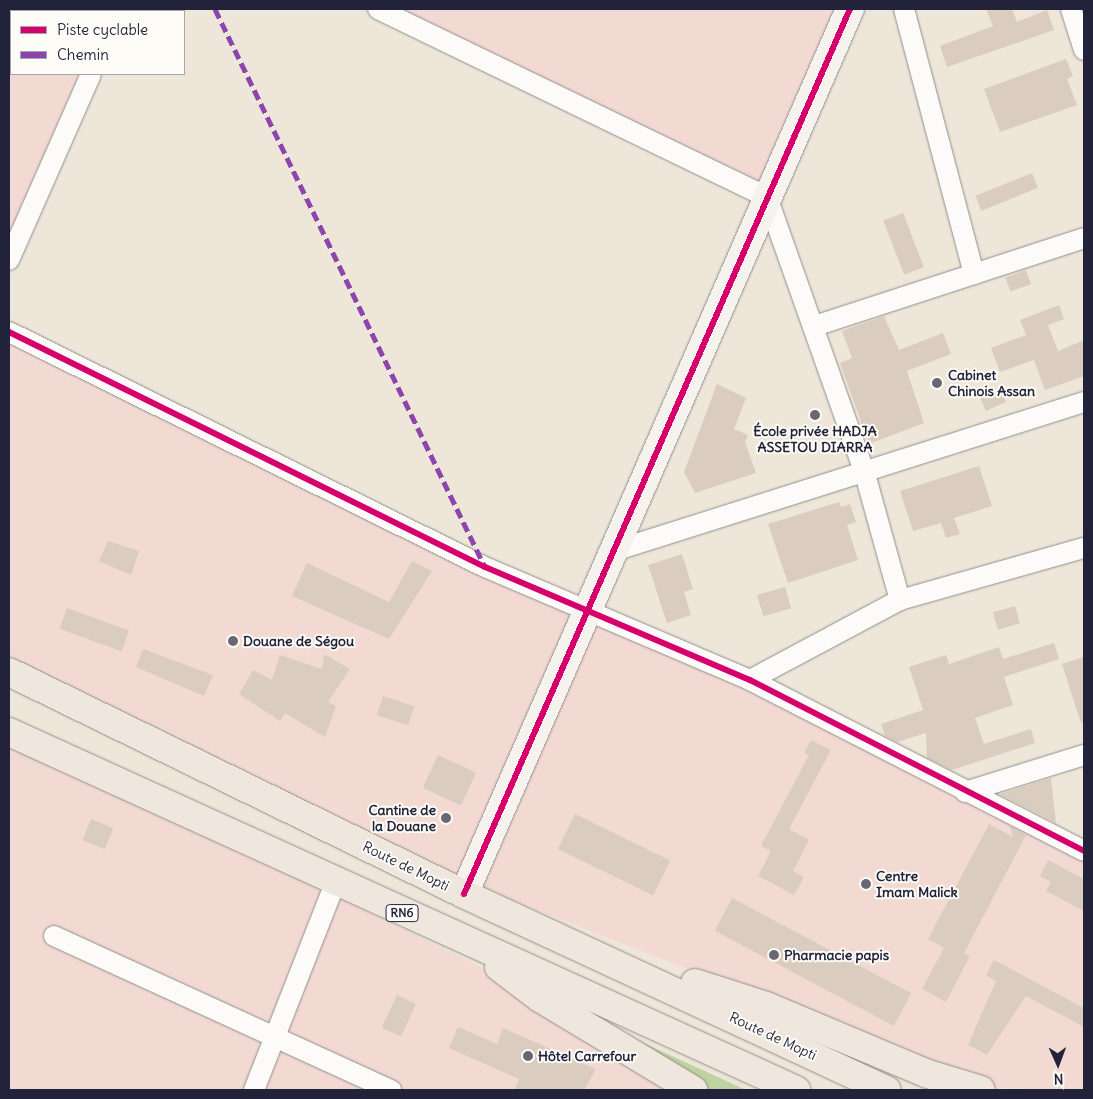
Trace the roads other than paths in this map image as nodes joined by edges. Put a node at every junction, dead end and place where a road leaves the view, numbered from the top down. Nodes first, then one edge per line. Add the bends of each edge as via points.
1 (378, 9) edge
2 (850, 9) edge
3 (904, 9) edge
4 (1072, 9) edge
5 (1084, 50) edge
6 (91, 75) edge
7 (767, 197) junction
8 (1084, 238) edge
9 (9, 260) edge
10 (974, 274) junction
11 (815, 326) junction
12 (9, 332) edge
13 (1084, 402) edge
14 (865, 474) junction
15 (1084, 548) edge
16 (614, 551) junction
17 (900, 600) junction
18 (584, 611) junction
19 (9, 672) edge
20 (750, 680) junction
21 (9, 732) edge
22 (1084, 755) edge
23 (965, 792) junction
24 (1084, 851) edge
25 (336, 882) junction
26 (464, 894) junction
27 (54, 936) dead end
28 (464, 940) junction
29 (602, 954) junction
30 (275, 1036) junction
31 (254, 1090) edge
32 (391, 1090) edge
33 (693, 1090) edge
34 (796, 1090) edge
35 (887, 1090) edge
36 (981, 1090) edge

1 - 7 street
2 - 7 street
3 - 10 street
4 - 5 street
6 - 9 street
7 - 11 street
7 - 16 street
8 - 10 street
10 - 11 street
11 - 14 street
12 - 18 street via 485,567
13 - 14 street
14 - 16 street
14 - 17 street
15 - 17 street
16 - 18 street
17 - 20 street
18 - 20 street
18 - 26 street
19 - 26 highway, Route de Mopti
20 - 23 street
21 - 25 highway, RN6
22 - 23 street
23 - 24 street
25 - 28 highway, RN6
25 - 30 street
26 - 29 highway, Route de Mopti
27 - 30 street
28 - 33 highway via 540,998
28 - 34 highway, RN6
29 - 35 highway, Route de Mopti
29 - 36 highway via 766,1006 928,1074
30 - 31 street
30 - 32 street

